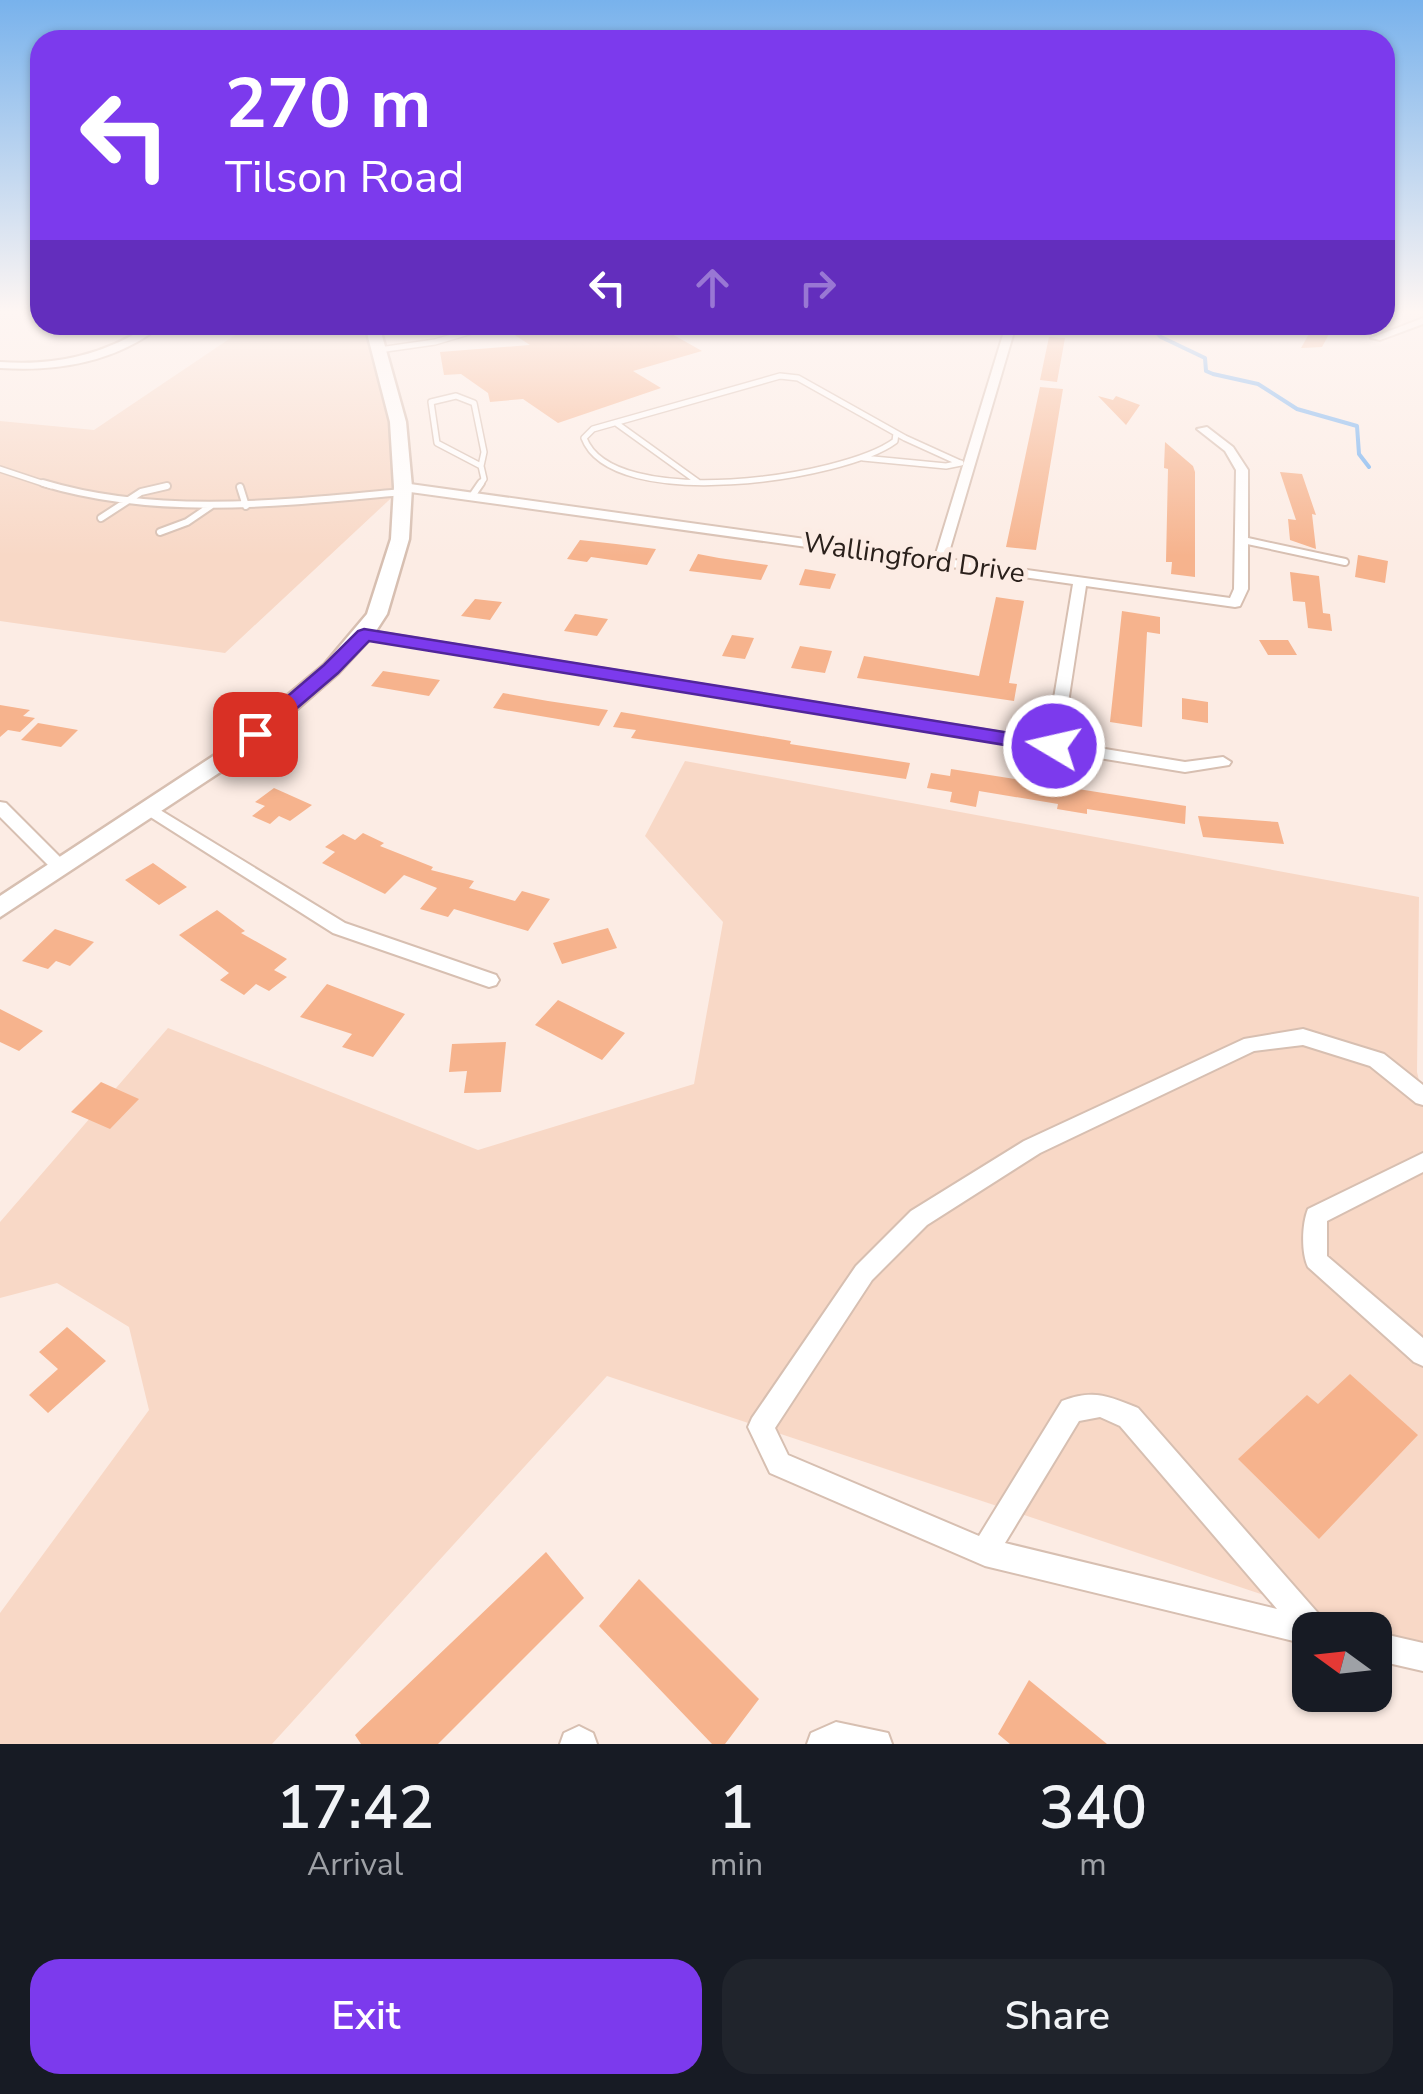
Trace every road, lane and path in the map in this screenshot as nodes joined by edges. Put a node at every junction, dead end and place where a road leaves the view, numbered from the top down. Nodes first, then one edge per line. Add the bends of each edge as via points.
1 (390, 393) edge
2 (719, 393) edge
3 (825, 393) edge
4 (988, 393) edge
5 (616, 423) junction
6 (1203, 429) dead end
7 (896, 433) junction
8 (855, 458) junction
9 (965, 463) junction
10 (481, 466) junction
11 (0, 469) edge
12 (698, 482) junction
13 (167, 486) dead end
14 (240, 487) dead end
15 (403, 489) junction
16 (472, 496) junction
17 (123, 501) junction
18 (212, 506) junction
19 (246, 506) junction
20 (101, 518) dead end
21 (160, 532) dead end
22 (1243, 540) junction
23 (940, 561) junction
24 (1345, 562) dead end
25 (1080, 582) junction
26 (364, 634) junction
27 (1054, 746) junction
28 (1224, 762) dead end
29 (0, 807) edge
30 (148, 807) junction
31 (59, 866) junction
32 (0, 908) edge
33 (489, 980) dead end
34 (1423, 1097) edge
35 (1423, 1162) edge
36 (1423, 1354) edge
37 (986, 1552) junction
38 (1297, 1612) edge
39 (1292, 1625) edge
40 (1392, 1650) edge
41 (1423, 1657) edge
42 (822, 1744) edge
43 (877, 1744) edge

1 - 15 street
2 - 5 lane
3 - 7 lane
4 - 9 street
5 - 12 lane
5 - 12 lane via 584,438 597,460 642,476
6 - 22 street, Wallingford Drive via 1229,449 1242,470
7 - 8 lane via 888,447
7 - 9 lane
8 - 9 lane
8 - 12 lane via 775,478
9 - 23 street
10 - 10 lane via 474,403 456,396 432,402 437,443
10 - 16 lane via 484,479
11 - 17 lane
13 - 17 lane
14 - 19 lane
15 - 16 street, Wallingford Drive
15 - 19 lane
15 - 26 street via 400,539 377,614
16 - 23 street, Wallingford Drive
17 - 18 lane
17 - 20 lane
18 - 19 lane
18 - 21 lane
22 - 24 lane
22 - 25 street, Wallingford Drive via 1235,603
23 - 25 street, Wallingford Drive
25 - 27 street
26 - 27 street
26 - 30 street via 230,756
27 - 28 street via 1185,767
29 - 31 street
30 - 31 street
30 - 33 street via 339,928
31 - 32 street
34 - 37 street via 1377,1060 1303,1036 1251,1044 1032,1147 920,1218 864,1273 761,1427 780,1464
35 - 36 street via 1316,1216 1316,1260
37 - 38 street via 1071,1410 1100,1405 1129,1417
37 - 39 street
40 - 41 street
42 - 43 street via 836,1737

